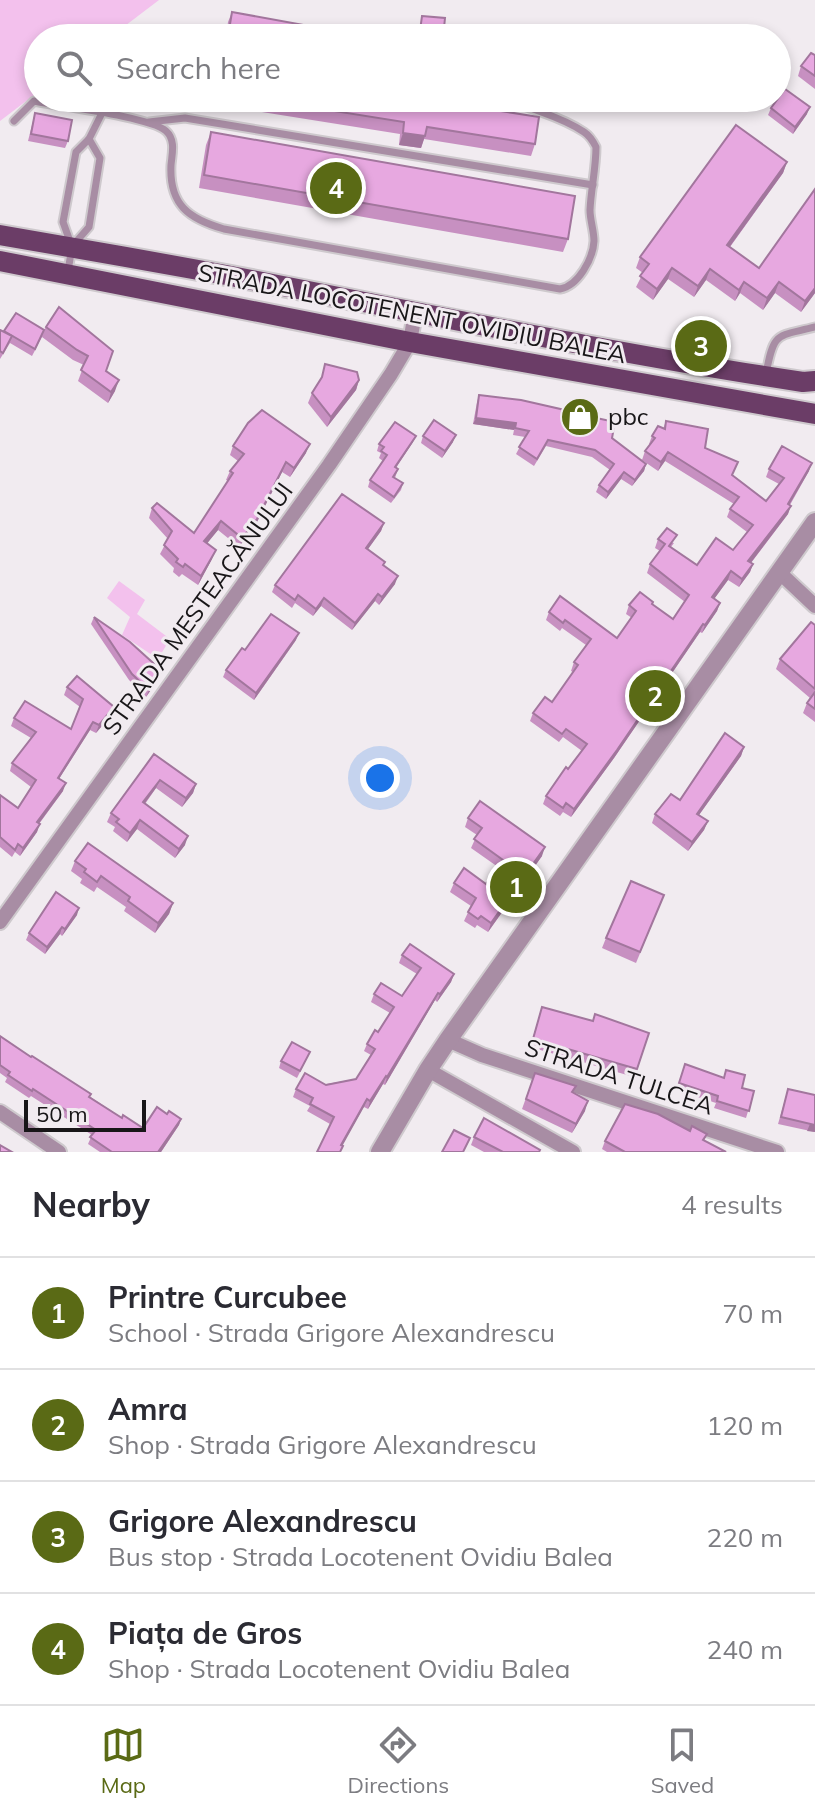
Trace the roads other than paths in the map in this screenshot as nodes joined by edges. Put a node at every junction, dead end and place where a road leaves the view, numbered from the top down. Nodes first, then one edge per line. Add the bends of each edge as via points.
1 (24, 111) edge
2 (96, 112) edge
3 (538, 112) edge
4 (102, 113) junction
5 (14, 121) dead end
6 (148, 122) junction
7 (89, 139) junction
8 (593, 185) junction
9 (0, 235) edge
10 (72, 247) junction
11 (0, 261) edge
12 (67, 273) junction
13 (415, 313) junction
14 (815, 327) edge
15 (410, 342) junction
16 (766, 376) junction
17 (815, 381) edge
18 (815, 414) edge
19 (815, 522) edge
20 (779, 572) junction
21 (815, 606) edge
22 (0, 922) edge
23 (448, 1040) junction
24 (428, 1070) junction
25 (0, 1112) edge
26 (59, 1152) edge
27 (380, 1152) edge
28 (573, 1152) edge
29 (777, 1152) edge

1 - 5 lane
2 - 4 lane
3 - 8 lane via 592,140
4 - 6 lane
4 - 7 lane
6 - 8 lane via 185,118
6 - 8 lane via 166,131 172,142 176,198 202,222 560,289 579,277 592,251
7 - 10 lane via 76,152 63,222
7 - 10 lane via 100,158 89,227
9 - 10 main road, STRADA LOCOTENENT OVIDIU BALEA
10 - 12 lane
10 - 13 main road, STRADA LOCOTENENT OVIDIU BALEA
11 - 12 main road, STRADA LOCOTENENT OVIDIU BALEA
12 - 15 main road, STRADA LOCOTENENT OVIDIU BALEA
13 - 15 street, STRADA MESTEACĂNULUI
13 - 16 main road, STRADA LOCOTENENT OVIDIU BALEA
14 - 16 lane via 777,338
15 - 18 main road, STRADA LOCOTENENT OVIDIU BALEA
15 - 22 street, STRADA MESTEACĂNULUI via 329,465
16 - 17 main road, STRADA LOCOTENENT OVIDIU BALEA
19 - 20 street
20 - 21 street
20 - 23 street
23 - 24 street
23 - 29 street, STRADA TULCEA
24 - 27 street
24 - 28 street
25 - 26 street

